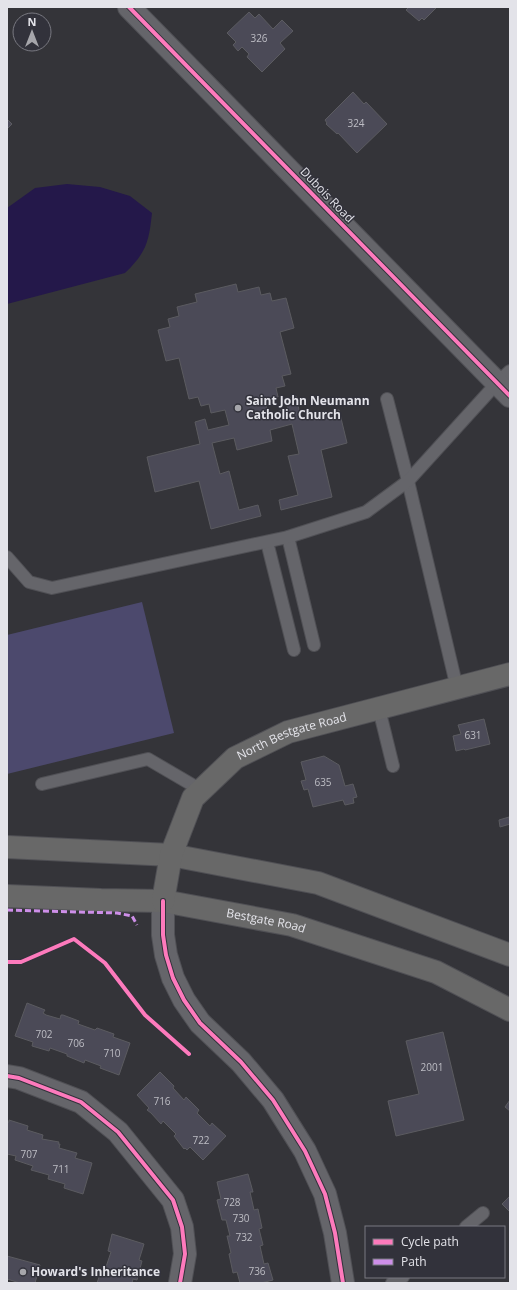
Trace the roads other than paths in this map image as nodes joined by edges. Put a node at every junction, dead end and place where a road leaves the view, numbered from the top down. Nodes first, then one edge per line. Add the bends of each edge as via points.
1 (129, 7) edge
2 (506, 383) edge
3 (387, 399) dead end
4 (408, 481) junction
5 (288, 537) junction
6 (267, 542) junction
7 (7, 557) edge
8 (314, 645) dead end
9 (294, 650) dead end
10 (510, 674) edge
11 (457, 688) junction
12 (379, 708) junction
13 (393, 766) dead end
14 (42, 784) dead end
15 (201, 790) junction
16 (7, 848) edge
17 (171, 856) junction
18 (7, 896) edge
19 (163, 901) junction
20 (510, 955) edge
21 (510, 1010) edge
22 (7, 1076) edge
23 (483, 1213) dead end
24 (467, 1226) edge
25 (401, 1278) edge
26 (180, 1283) edge
27 (343, 1283) edge
28 (392, 1283) edge

1 - 2 street, Dubois Road
2 - 4 lane
3 - 4 lane
4 - 5 lane via 366,512
4 - 11 lane
5 - 6 lane
5 - 8 lane
6 - 7 lane via 52,588 29,582
6 - 9 lane
10 - 11 main road, North Bestgate Road
11 - 12 main road, North Bestgate Road
12 - 13 lane
12 - 15 main road, North Bestgate Road via 288,732 235,758
14 - 15 lane via 148,759
15 - 17 main road, North Bestgate Road via 193,798
16 - 17 main road
17 - 19 main road, North Bestgate Road
17 - 20 main road via 318,883
18 - 19 main road, Bestgate Road
19 - 21 main road, Bestgate Road via 292,925 436,972
19 - 27 street via 163,935 173,978 200,1023 241,1062 273,1100 305,1151 326,1194
22 - 26 street via 19,1078 81,1102 118,1132 173,1200 182,1227 185,1254
23 - 24 lane
25 - 28 lane

